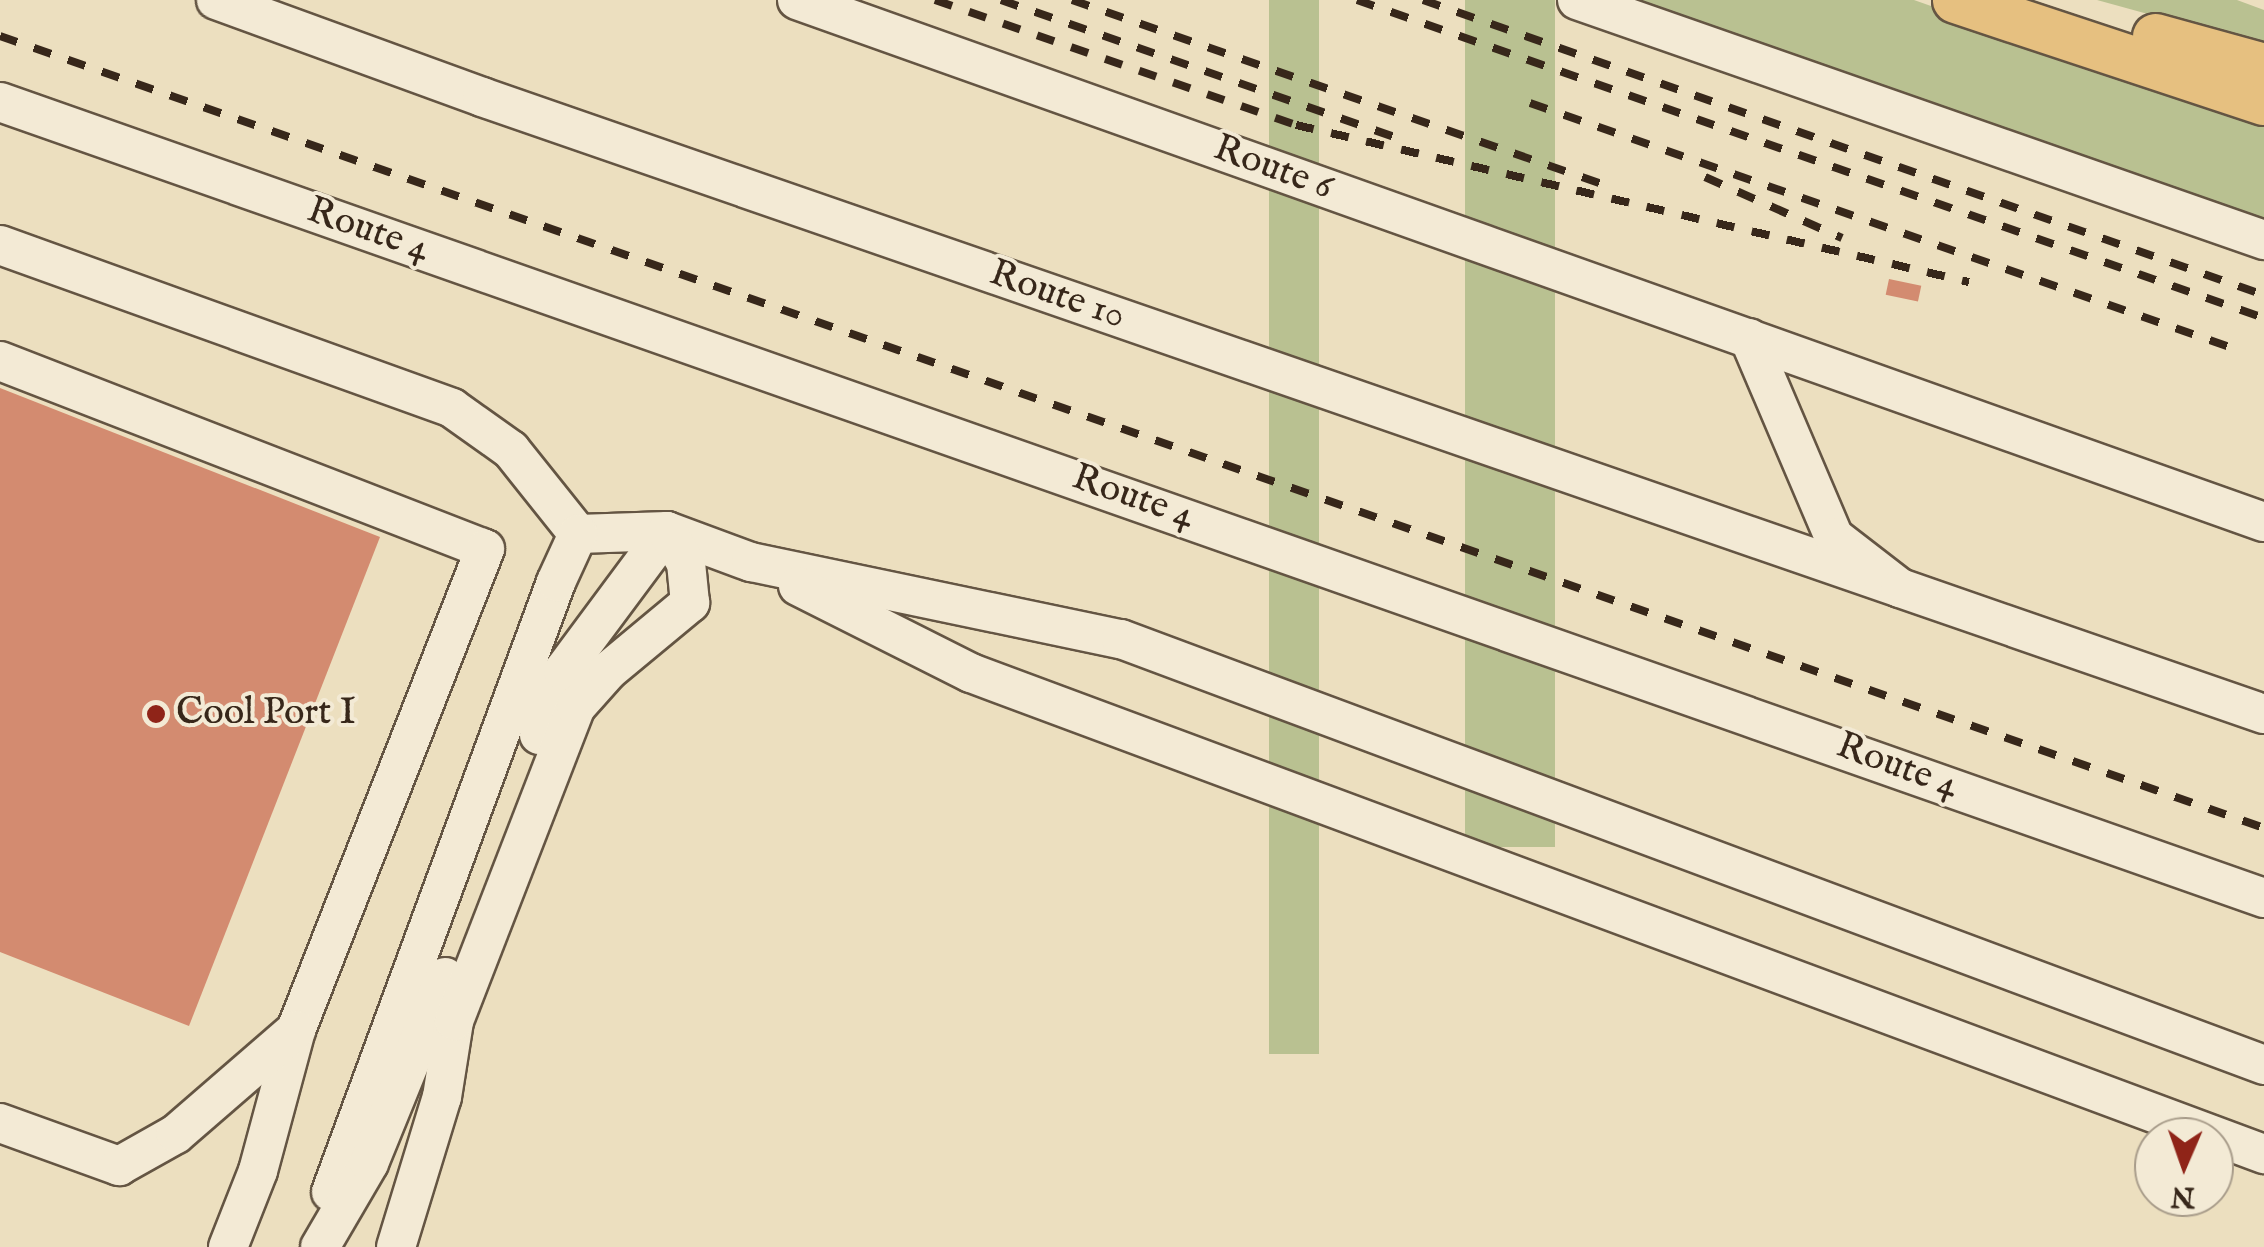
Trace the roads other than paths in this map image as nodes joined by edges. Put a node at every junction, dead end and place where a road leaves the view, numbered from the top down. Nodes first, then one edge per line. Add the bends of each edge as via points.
1 (216, 0) edge
2 (798, 0) edge
3 (1577, 0) edge
4 (1955, 0) edge
5 (2036, 0) edge
6 (2264, 66) edge
7 (0, 102) edge
8 (2264, 102) edge
9 (2264, 240) edge
10 (0, 245) edge
11 (1749, 338) junction
12 (0, 361) edge
13 (2264, 522) edge
14 (667, 531) junction
15 (578, 534) junction
16 (751, 562) junction
17 (1900, 588) junction
18 (2264, 714) edge
19 (2264, 898) edge
20 (296, 1030) junction
21 (2264, 1065) edge
22 (0, 1123) edge
23 (2264, 1154) edge
24 (228, 1247) edge
25 (311, 1247) edge
26 (320, 1247) edge
27 (396, 1247) edge

1 - 17 lane, Route 10
2 - 11 lane, Route 6
3 - 9 lane
4 - 8 main road
5 - 6 main road
7 - 19 lane, Route 4
10 - 15 lane via 452,408 511,450
11 - 13 lane, Route 6
11 - 17 lane via 1834,537
12 - 20 lane via 485,549
14 - 15 lane
14 - 16 lane
14 - 26 lane via 563,672 377,1145
14 - 27 lane via 686,563 690,603 608,671 576,707 454,1021 442,1097
15 - 25 lane
16 - 21 lane via 1121,639
16 - 23 lane via 971,672
17 - 18 lane, Route 10
20 - 22 lane via 176,1134 119,1166
20 - 24 lane via 258,1171

